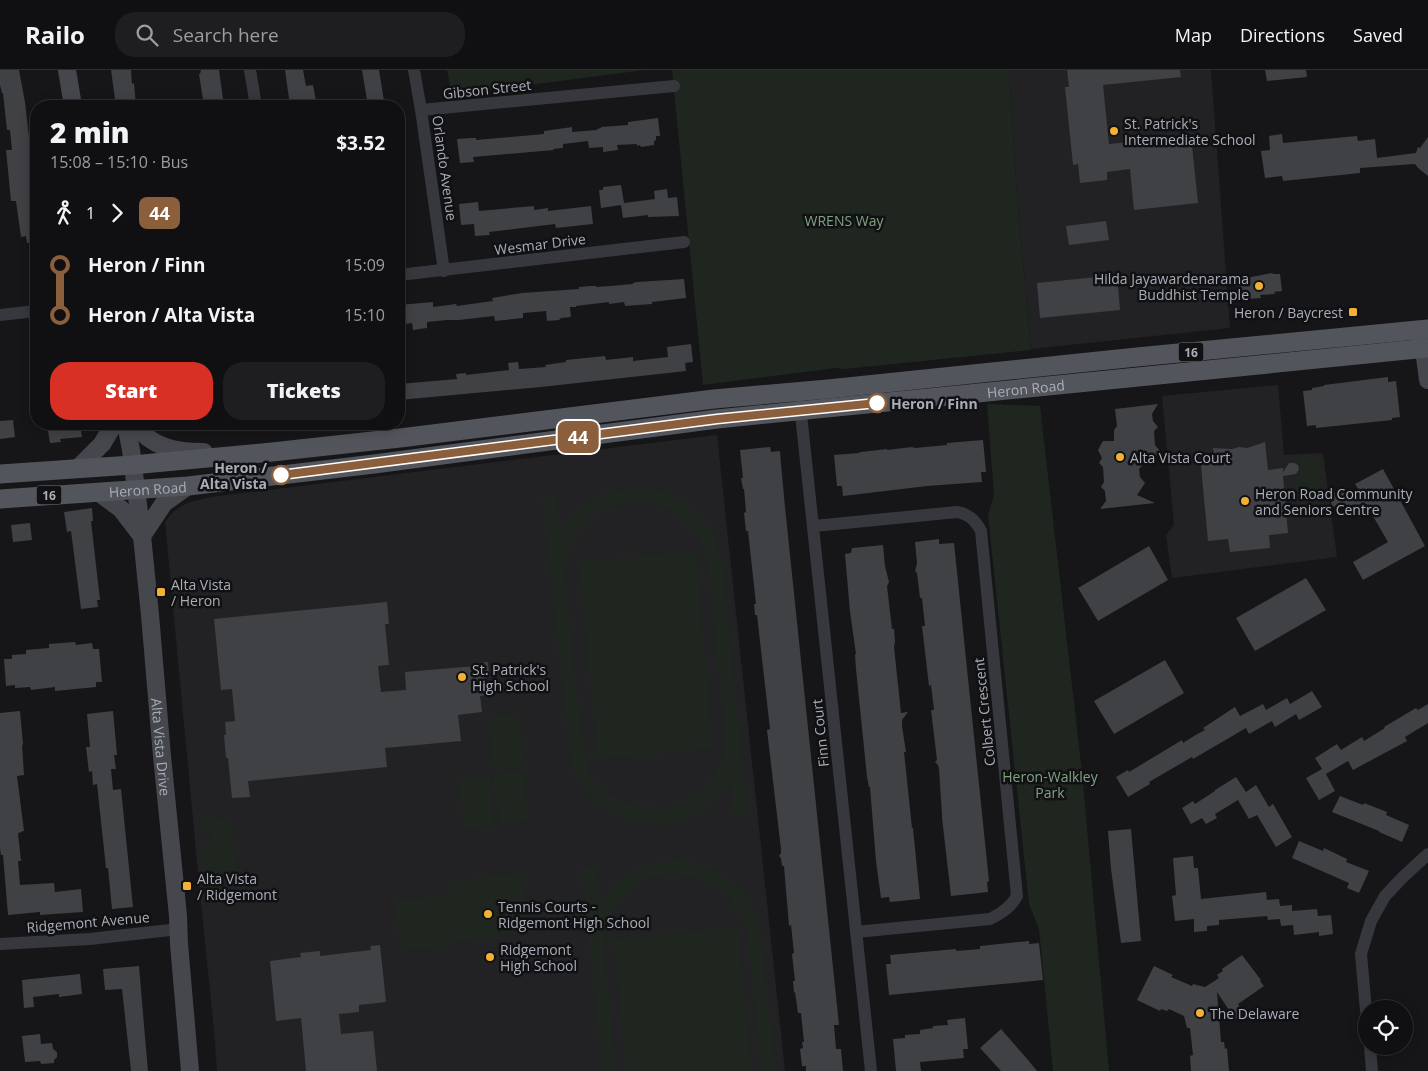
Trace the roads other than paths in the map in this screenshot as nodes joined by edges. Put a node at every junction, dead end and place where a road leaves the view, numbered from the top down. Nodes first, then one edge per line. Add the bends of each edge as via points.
1 (67, 70) edge
2 (250, 70) edge
3 (414, 70) edge
4 (674, 86) dead end
5 (72, 100) edge
6 (255, 100) edge
7 (422, 110) junction
8 (684, 242) dead end
9 (444, 271) junction
10 (405, 274) edge
11 (30, 312) edge
12 (0, 315) edge
13 (1425, 330) edge
14 (1426, 349) edge
15 (1428, 380) edge
16 (798, 391) junction
17 (801, 411) junction
18 (110, 430) edge
19 (127, 430) edge
20 (139, 430) edge
21 (272, 452) junction
22 (132, 465) junction
23 (78, 468) junction
24 (0, 474) edge
25 (188, 486) junction
26 (135, 489) junction
27 (98, 492) junction
28 (0, 499) edge
29 (814, 526) junction
30 (142, 536) junction
31 (1428, 854) edge
32 (179, 929) junction
33 (856, 932) junction
34 (0, 944) edge
35 (1365, 1000) edge
36 (1371, 1055) edge
37 (190, 1071) edge
38 (871, 1071) edge
39 (1372, 1071) edge

1 - 5 street
2 - 6 street
3 - 7 street, Orlando Avenue
4 - 7 street, Gibson Street
7 - 9 street, Orlando Avenue
8 - 9 street, Wesmar Drive
9 - 10 street, Wesmar Drive
11 - 12 street
13 - 14 street
13 - 16 main road, Heron Road / 16
14 - 15 street
14 - 17 main road, Heron Road / 16
16 - 17 street, Finn Court
16 - 21 main road, Heron Road / 16
17 - 25 main road, Heron Road / 16
17 - 29 street, Finn Court
18 - 23 street via 102,444
19 - 22 street, Alta Vista Drive
20 - 21 street via 154,443 186,452
21 - 22 main road, Heron Road / 16
22 - 23 main road, Heron Road / 16
22 - 26 street, Alta Vista Drive
23 - 24 main road, Heron Road / 16
25 - 26 main road, Heron Road / 16
25 - 30 street via 164,503
26 - 27 main road, Heron Road / 16
26 - 30 street, Alta Vista Drive
27 - 28 main road, Heron Road / 16
27 - 30 street via 121,509
29 - 33 street, Finn Court
29 - 33 street, Colbert Crescent via 957,512 975,521 980,531 1017,896 1001,914 990,918
30 - 32 street, Alta Vista Drive
31 - 35 street via 1385,896 1371,921 1361,954
32 - 34 street, Ridgemont Avenue via 90,939
32 - 37 street, Alta Vista Drive
33 - 38 street, Finn Court
36 - 39 street

